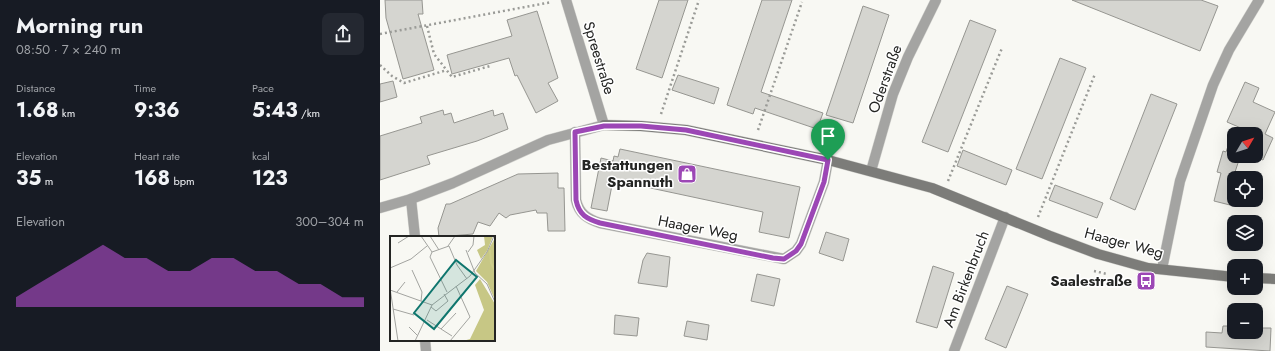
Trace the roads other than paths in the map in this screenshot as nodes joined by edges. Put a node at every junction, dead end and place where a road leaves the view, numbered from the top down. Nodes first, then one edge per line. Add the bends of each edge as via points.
1 (566, 0) edge
2 (936, 0) edge
3 (1259, 0) edge
4 (604, 126) junction
5 (575, 132) junction
6 (828, 160) junction
7 (871, 171) junction
8 (411, 199) junction
9 (380, 208) edge
10 (1005, 218) junction
11 (415, 236) edge
12 (1162, 270) junction
13 (1227, 276) edge
14 (1263, 278) edge
15 (1275, 279) edge
16 (425, 341) edge
17 (426, 351) edge
18 (954, 351) edge

1 - 4 street, Spreestraße
2 - 7 street, Oderstraße via 893,94
3 - 12 street via 1229,50 1213,86 1180,181
4 - 5 street, Haager Weg
4 - 6 street, Haager Weg via 686,130
5 - 6 street, Haager Weg via 577,208 590,220 784,259 801,244 824,182
5 - 8 street, Haager Weg via 548,140
6 - 7 street, Haager Weg
7 - 10 street, Haager Weg via 932,188
8 - 9 street, Haager Weg
8 - 11 street
10 - 12 street, Haager Weg via 1098,254
10 - 18 street, Am Birkenbruch
12 - 13 street, Haager Weg
14 - 15 street
16 - 17 street

